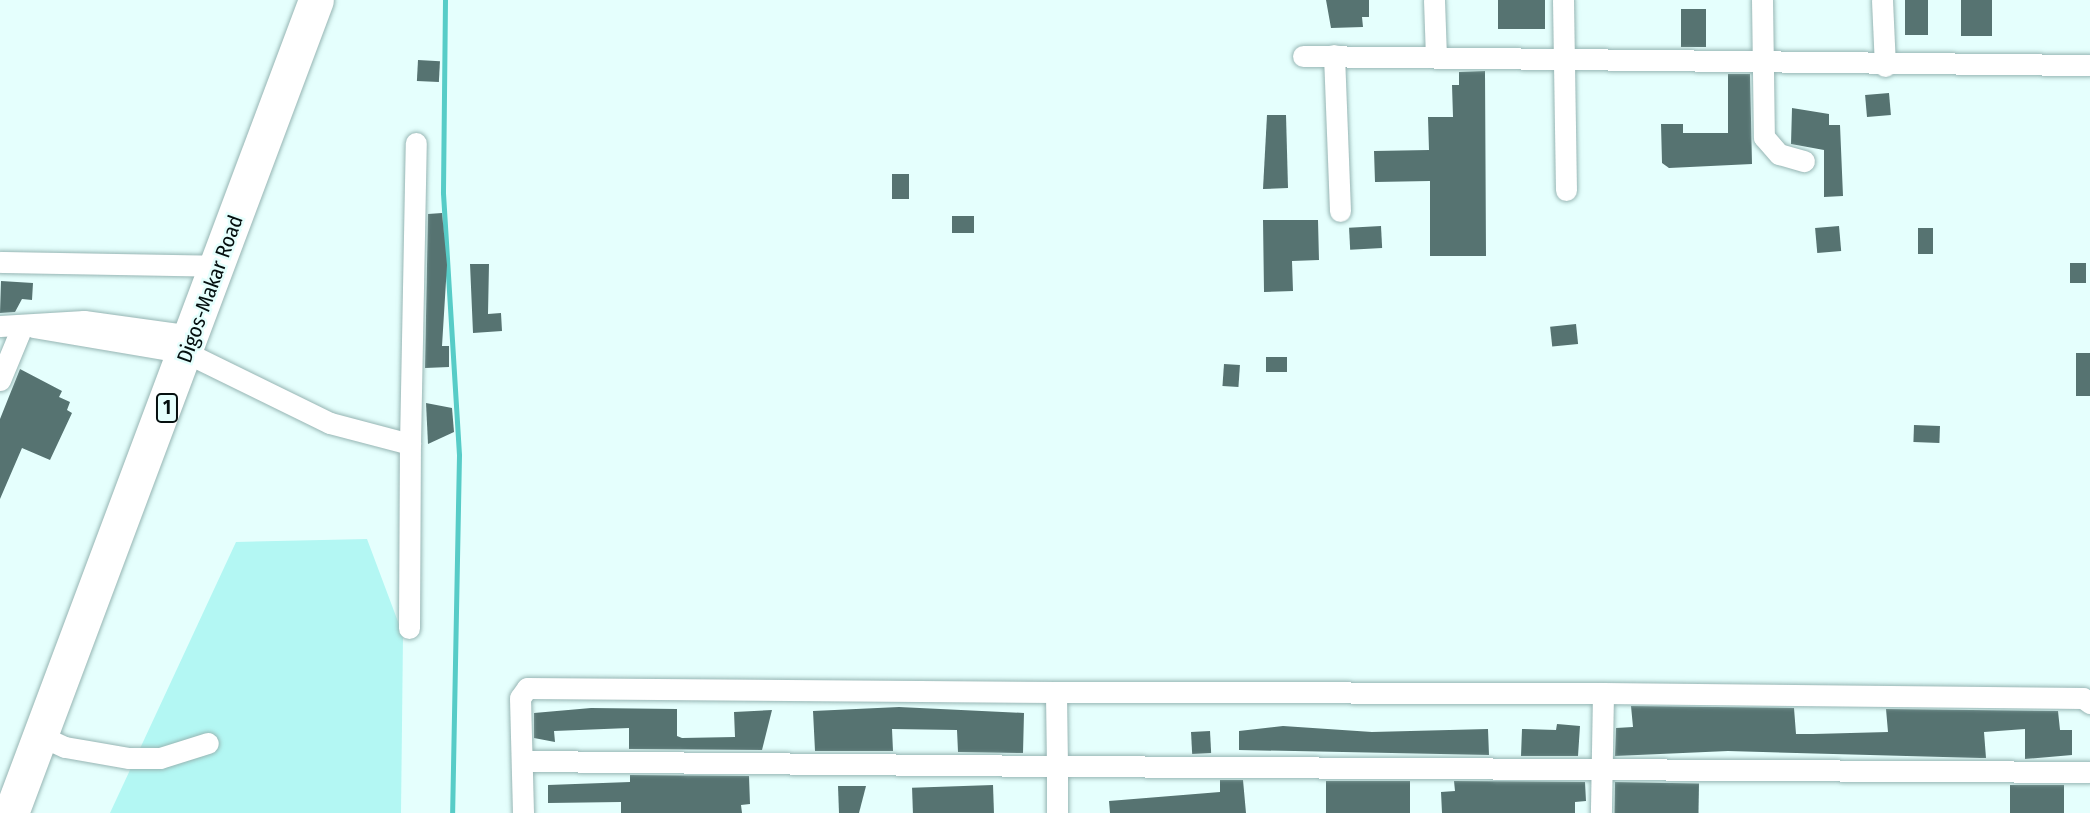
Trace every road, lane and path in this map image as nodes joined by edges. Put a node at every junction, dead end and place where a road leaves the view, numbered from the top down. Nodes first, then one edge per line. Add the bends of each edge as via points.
1 (316, 0) edge
2 (1434, 0) edge
3 (1563, 0) edge
4 (1762, 0) edge
5 (1882, 0) edge
6 (1334, 55) junction
7 (1303, 57) dead end
8 (1436, 57) junction
9 (1563, 58) junction
10 (1764, 65) junction
11 (2090, 65) edge
12 (1885, 66) junction
13 (416, 143) dead end
14 (1804, 161) dead end
15 (1566, 190) dead end
16 (1340, 211) dead end
17 (0, 262) edge
18 (219, 266) junction
19 (0, 326) edge
20 (27, 327) junction
21 (191, 345) junction
22 (0, 380) edge
23 (410, 444) junction
24 (409, 628) dead end
25 (1056, 692) junction
26 (1604, 693) junction
27 (2090, 703) edge
28 (41, 736) junction
29 (208, 743) dead end
30 (523, 761) junction
31 (1057, 766) junction
32 (1602, 769) junction
33 (2090, 772) edge
34 (12, 813) edge
35 (523, 813) edge
36 (1057, 813) edge
37 (1601, 813) edge

1 - 18 main road, Digos-Makar Road / 1
2 - 8 street
3 - 9 street
4 - 10 street
5 - 12 street
6 - 7 street
6 - 8 street
6 - 16 street
8 - 9 street
9 - 10 street
9 - 15 street
10 - 12 street
10 - 14 street via 1764,137 1779,154
11 - 12 street
13 - 23 street
17 - 18 street
18 - 21 main road, Digos-Makar Road / 1
19 - 20 street
20 - 21 street
20 - 22 street
21 - 23 street via 330,423
21 - 28 main road, Digos-Makar Road / 1
23 - 24 street
25 - 26 street
25 - 30 street via 527,688 520,698
25 - 31 street
26 - 27 street via 2082,698
26 - 32 street
28 - 29 street via 65,747 129,758 160,758
28 - 34 main road, Digos-Makar Road / 1
30 - 31 street
30 - 35 street
31 - 32 street
31 - 36 street
32 - 33 street
32 - 37 street

